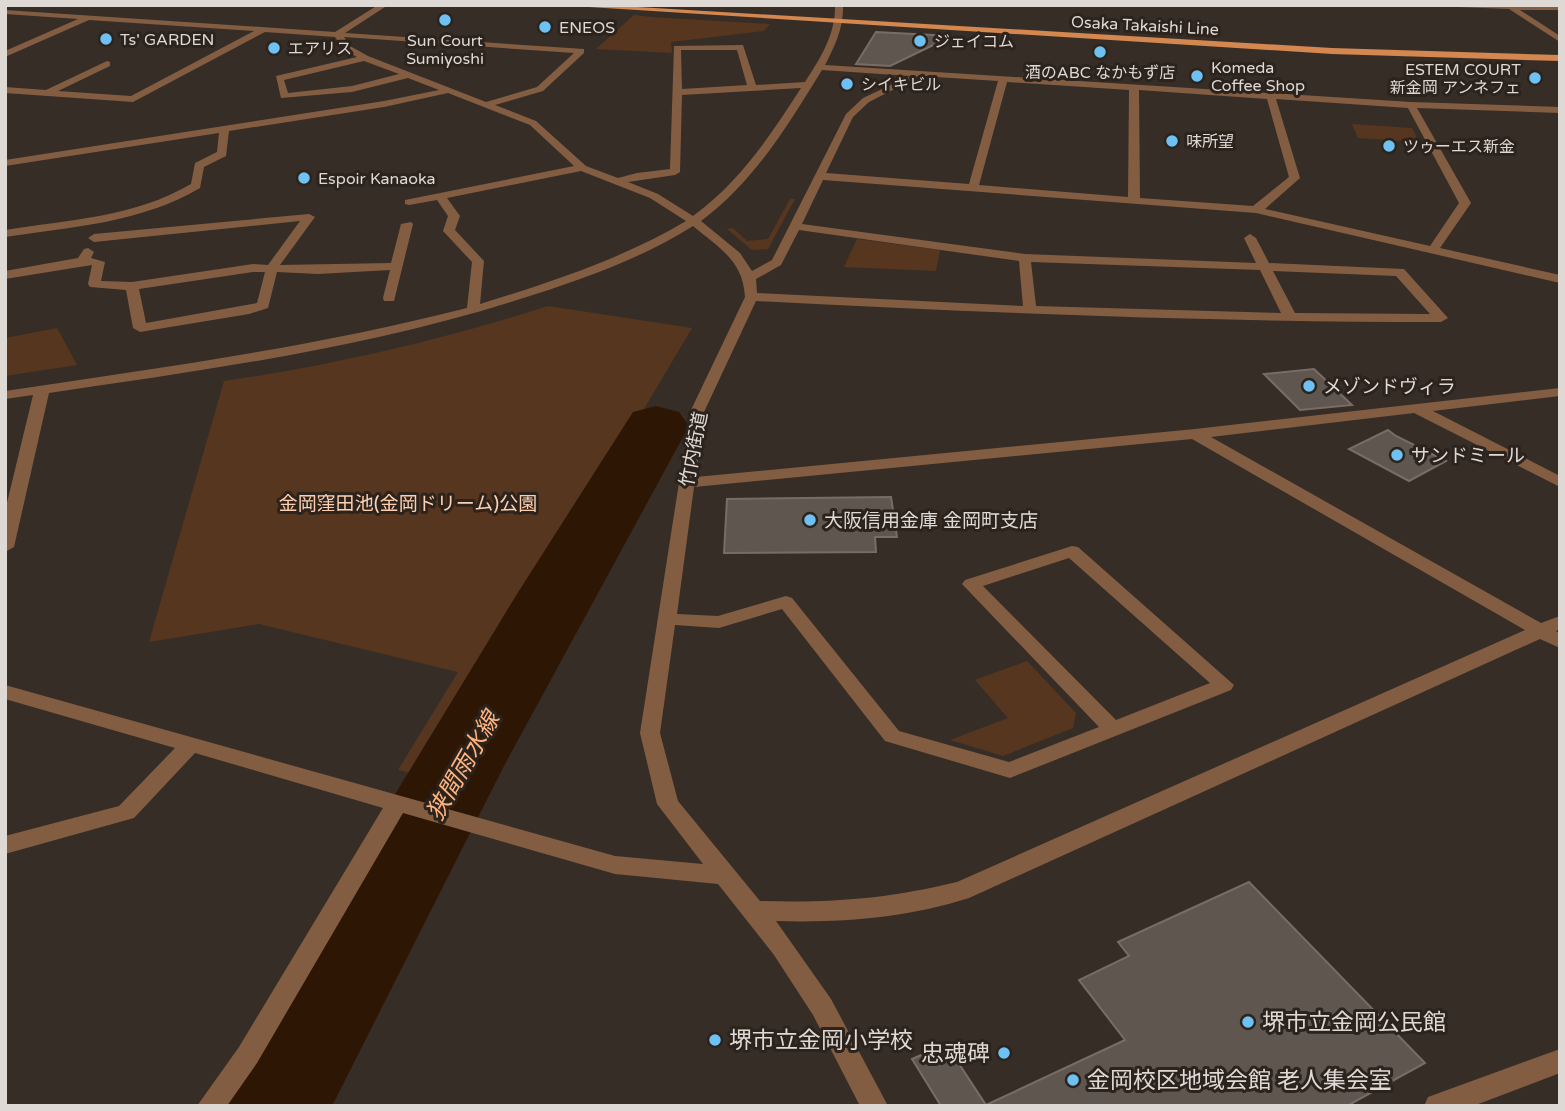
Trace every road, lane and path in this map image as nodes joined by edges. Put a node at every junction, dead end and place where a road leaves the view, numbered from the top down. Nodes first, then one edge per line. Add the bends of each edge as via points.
1 (384, 5) edge
2 (561, 5) edge
3 (685, 5) edge
4 (1411, 5) edge
5 (1508, 6) edge
6 (1560, 8) edge
7 (5, 12) edge
8 (840, 14) edge
9 (89, 18) junction
10 (263, 30) junction
11 (337, 34) junction
12 (1560, 40) edge
13 (1560, 49) edge
14 (5, 54) edge
15 (365, 58) junction
16 (1560, 58) edge
17 (107, 64) dead end
18 (819, 67) junction
19 (924, 74) junction
20 (407, 75) junction
21 (1003, 79) junction
22 (807, 85) junction
23 (752, 88) junction
24 (1134, 88) junction
25 (5, 90) edge
26 (449, 91) junction
27 (677, 92) junction
28 (47, 93) junction
29 (1271, 97) junction
30 (485, 105) junction
31 (1411, 105) junction
32 (1558, 112) edge
33 (224, 128) junction
34 (5, 163) edge
35 (582, 168) junction
36 (818, 176) junction
37 (618, 182) junction
38 (973, 188) junction
39 (440, 196) junction
40 (1134, 201) junction
41 (409, 202) dead end
42 (1256, 210) junction
43 (100, 219) junction
44 (694, 221) junction
45 (407, 224) dead end
46 (794, 226) junction
47 (5, 234) edge
48 (94, 238) junction
49 (1250, 238) dead end
50 (1433, 250) junction
51 (1026, 258) junction
52 (83, 261) junction
53 (397, 266) junction
54 (1266, 266) junction
55 (272, 268) junction
56 (5, 275) edge
57 (750, 277) junction
58 (1560, 279) edge
59 (132, 286) junction
60 (751, 297) junction
61 (389, 298) dead end
62 (473, 311) junction
63 (1030, 311) junction
64 (1291, 318) junction
65 (42, 390) junction
66 (1560, 392) edge
67 (5, 396) edge
68 (1417, 409) junction
69 (1195, 434) junction
70 (1560, 482) edge
71 (686, 483) junction
72 (5, 547) edge
73 (666, 619) junction
74 (1554, 632) edge
75 (5, 692) edge
76 (1113, 729) junction
77 (191, 744) junction
78 (409, 805) junction
79 (5, 845) edge
80 (725, 874) junction
81 (754, 911) junction
82 (1560, 1061) edge
83 (211, 1106) edge
84 (874, 1106) edge
85 (1438, 1106) edge

1 - 11 street
2 - 8 main road, Osaka Takaishi Line
3 - 8 main road, Osaka Takaishi Line
4 - 5 street
5 - 6 street
5 - 12 street
7 - 9 street
8 - 13 main road, Osaka Takaishi Line
8 - 16 main road, Osaka Takaishi Line via 1332,51
8 - 18 street
9 - 10 street
9 - 14 street
10 - 11 street
10 - 28 street via 133,99
11 - 15 street via 347,48
11 - 30 street via 581,51 540,89
15 - 20 street
15 - 20 street via 279,78 284,96 352,89
17 - 28 street
18 - 19 street
18 - 22 street
19 - 21 street
19 - 36 street via 883,90 856,108
20 - 26 street
21 - 24 street
21 - 38 street
22 - 23 street
22 - 44 street via 747,176
23 - 27 street
23 - 27 street via 740,47 677,48
24 - 29 street
24 - 40 street
25 - 28 street
26 - 30 street
26 - 33 street
27 - 37 street via 675,172
29 - 31 street
29 - 42 street via 1295,178
30 - 35 street via 533,124
31 - 32 street
31 - 50 street via 1465,203
33 - 34 street
33 - 43 street via 222,154 199,165 196,186 183,196
35 - 37 street
35 - 39 street
36 - 38 street
36 - 46 street
37 - 44 street via 654,196
38 - 40 street
39 - 41 street
39 - 62 street via 454,216 449,231 478,261
40 - 42 street
42 - 50 street
43 - 47 street
43 - 48 street
44 - 57 street via 736,256
44 - 62 street via 567,280
45 - 53 street
46 - 51 street
46 - 57 street via 777,262
48 - 52 street
48 - 55 street via 309,217
49 - 54 street
50 - 58 street
51 - 54 street
51 - 63 street
52 - 56 street
52 - 59 street via 99,262 94,284
53 - 55 street via 318,271
53 - 61 street
54 - 64 street
54 - 64 street via 1399,272 1441,318
55 - 59 street
55 - 59 street via 263,305 140,328
57 - 60 street, 竹内街道
60 - 63 street
60 - 71 street, 竹内街道 via 697,412
62 - 65 street via 297,351
63 - 64 street
65 - 67 street
65 - 72 street
66 - 68 street
68 - 69 street
68 - 70 street
69 - 71 street
69 - 74 street
71 - 73 street, 竹内街道
73 - 76 street via 719,622 786,602 892,736 1010,770
73 - 80 street, 竹内街道 via 650,733 668,804
74 - 81 street via 961,891 896,906 823,913
75 - 77 street
76 - 76 street via 1224,685 1072,551 971,584
77 - 78 street
77 - 79 street via 126,812
78 - 80 street via 615,865
78 - 83 street
80 - 81 street, 竹内街道
81 - 84 street, 竹内街道 via 822,1007
82 - 85 street

